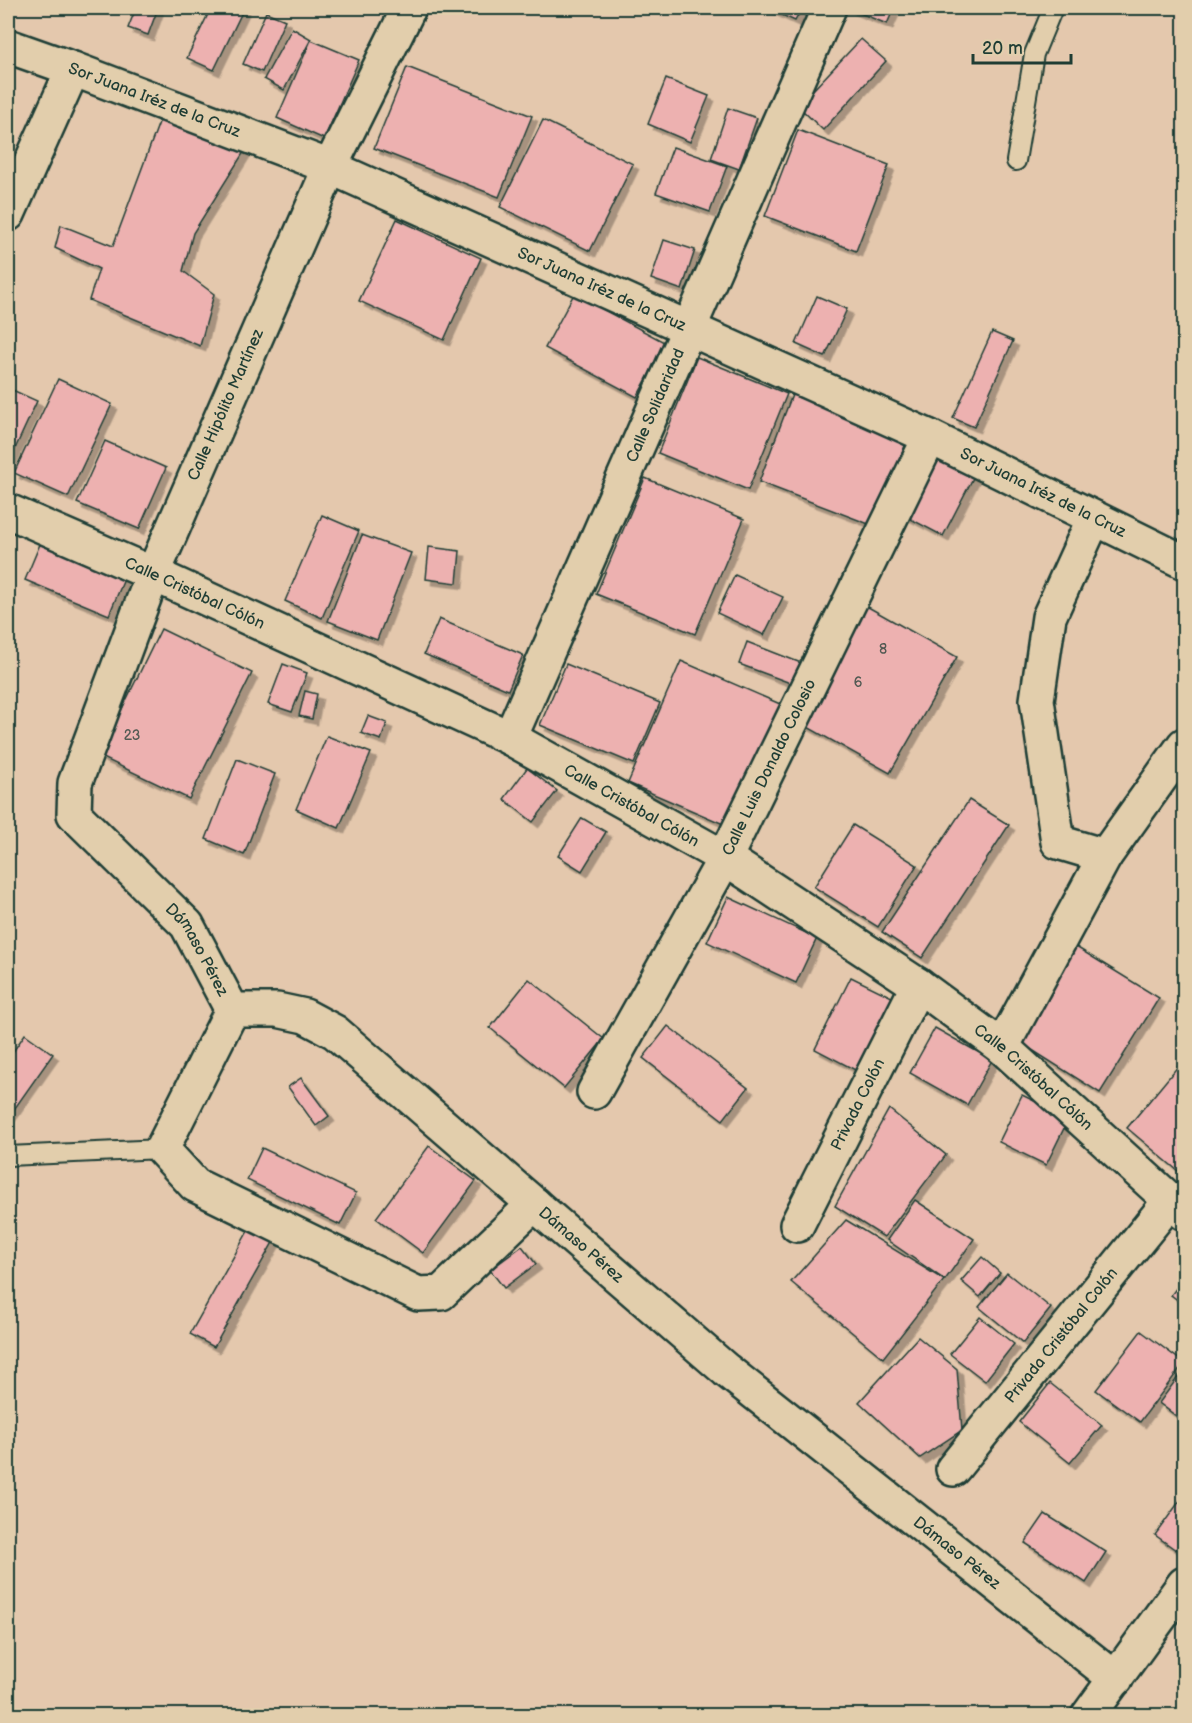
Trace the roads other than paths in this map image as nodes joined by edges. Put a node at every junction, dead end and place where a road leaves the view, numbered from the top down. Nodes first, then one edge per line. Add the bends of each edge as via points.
1 (409, 8) edge
2 (829, 8) edge
3 (1053, 8) edge
4 (8, 46) edge
5 (73, 69) junction
6 (1016, 161) dead end
7 (330, 167) junction
8 (8, 214) edge
9 (689, 328) junction
10 (930, 437) junction
11 (8, 511) edge
12 (1094, 518) junction
13 (1185, 562) edge
14 (153, 574) junction
15 (510, 738) junction
16 (1185, 745) edge
17 (74, 814) joint
18 (1106, 856) junction
19 (725, 858) junction
20 (918, 985) junction
21 (231, 1010) junction
22 (1002, 1047) junction
23 (594, 1092) dead end
24 (162, 1149) junction
25 (8, 1156) edge
26 (534, 1203) junction
27 (1177, 1207) edge
28 (797, 1225) dead end
29 (953, 1469) dead end
30 (1185, 1584) edge
31 (1116, 1679) junction
32 (1088, 1716) edge

1 - 7 street, Calle Hipólito Martínez
2 - 9 street, Calle Solidaridad
3 - 6 lane via 1034,54
4 - 5 street, Sor Juana Iréz de la Cruz
5 - 7 street, Sor Juana Iréz de la Cruz
5 - 8 street
7 - 9 street, Sor Juana Iréz de la Cruz
7 - 14 street, Calle Hipólito Martínez
9 - 10 street, Sor Juana Iréz de la Cruz
9 - 15 street, Calle Solidaridad
10 - 12 street, Sor Juana Iréz de la Cruz
10 - 19 street, Calle Luis Donaldo Colosio
11 - 14 street, Calle Cristóbal Cólón
12 - 13 street, Sor Juana Iréz de la Cruz
12 - 18 street via 1049,616 1038,700 1058,842
14 - 15 street, Calle Cristóbal Cólón
14 - 17 street, Calle Hipólito Martínez via 75,783
15 - 19 street, Calle Cristóbal Cólón
16 - 18 street
17 - 21 street, Dámaso Pérez via 187,926
18 - 22 street
19 - 20 street, Calle Cristóbal Cólón
19 - 23 street, Calle Luis Donaldo Colosio
20 - 22 street, Calle Cristóbal Cólón
20 - 28 street, Privada Colón
21 - 24 street
21 - 26 street, Dámaso Pérez via 277,1010 305,1016 335,1032
22 - 27 street, Calle Cristóbal Cólón
24 - 25 lane
24 - 26 street via 195,1185 418,1294 441,1293
26 - 31 street, Dámaso Pérez via 726,1370
27 - 29 street, Privada Cristóbal Colón
30 - 31 street
31 - 32 street

